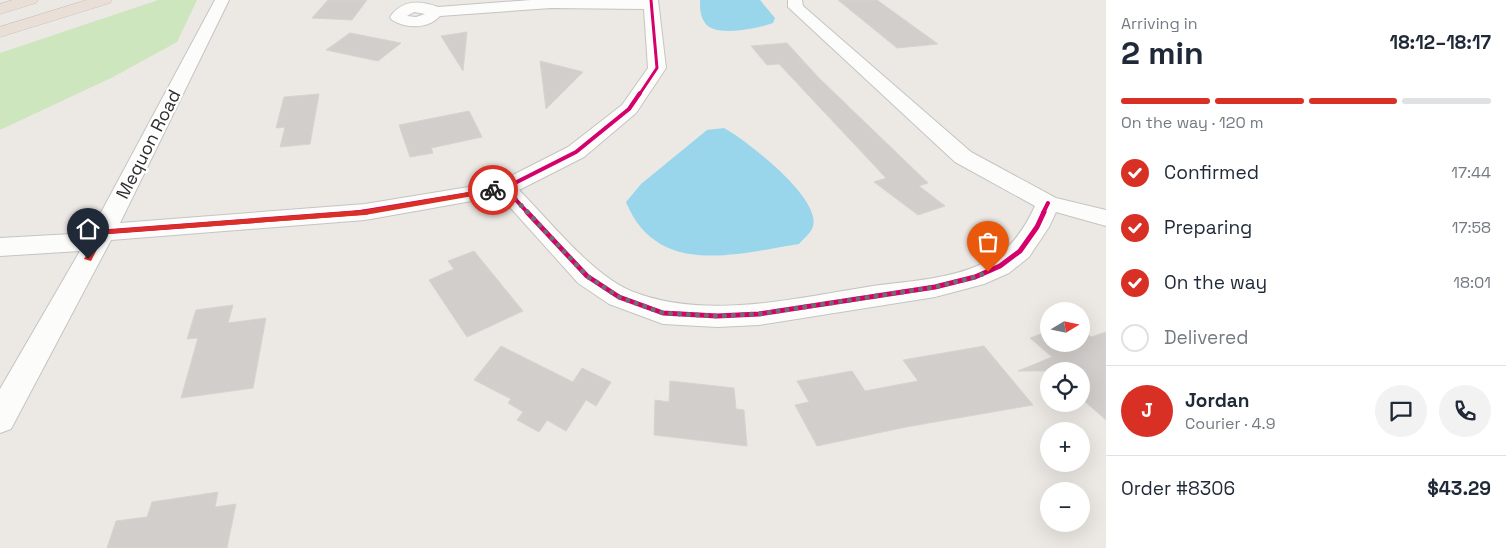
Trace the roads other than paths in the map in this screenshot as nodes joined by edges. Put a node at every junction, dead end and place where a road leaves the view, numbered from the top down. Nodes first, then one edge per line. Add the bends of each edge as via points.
1 (30, 0) edge
2 (104, 0) edge
3 (794, 0) edge
4 (651, 2) edge
5 (219, 5) edge
6 (0, 9) edge
7 (433, 12) dead end
8 (0, 32) edge
9 (505, 188) junction
10 (1048, 203) junction
11 (1106, 218) edge
12 (100, 237) junction
13 (0, 247) edge
14 (4, 404) edge

1 - 6 highway
2 - 8 highway
3 - 10 street via 796,7 963,157
4 - 7 street via 552,3
4 - 9 street via 657,68 629,109 576,152
5 - 12 street, Mequon Road
9 - 10 street via 587,276 619,297 663,313 717,316 759,314 935,287 975,277 1000,266 1020,251 1037,227
9 - 12 street via 365,212
10 - 11 street
12 - 13 street
12 - 14 street, Mequon Road

